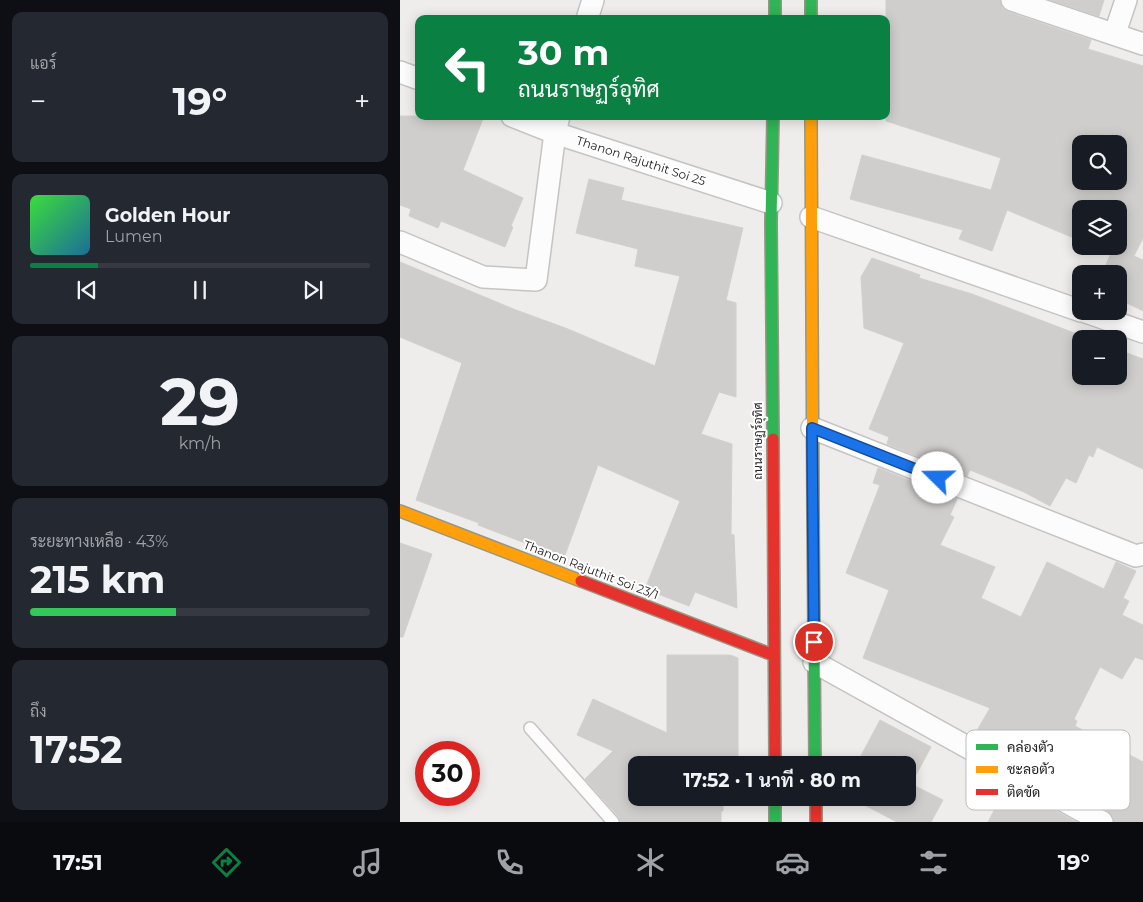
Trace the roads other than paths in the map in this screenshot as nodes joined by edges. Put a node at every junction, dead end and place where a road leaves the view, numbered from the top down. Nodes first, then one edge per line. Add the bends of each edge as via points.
1 (593, 0) edge
2 (775, 0) edge
3 (811, 0) edge
4 (1012, 0) edge
5 (1126, 0) edge
6 (589, 15) edge
7 (775, 15) edge
8 (811, 15) edge
9 (1115, 34) junction
10 (1143, 44) edge
11 (400, 72) edge
12 (415, 78) edge
13 (532, 120) edge
14 (773, 120) edge
15 (811, 120) edge
16 (557, 125) edge
17 (771, 203) junction
18 (811, 217) junction
19 (400, 242) edge
20 (1072, 308) edge
21 (1108, 320) edge
22 (1143, 332) edge
23 (812, 428) junction
24 (400, 511) edge
25 (1143, 554) edge
26 (773, 655) junction
27 (814, 662) junction
28 (530, 728) dead end
29 (966, 746) edge
30 (775, 756) edge
31 (815, 756) edge
32 (775, 806) edge
33 (816, 806) edge
34 (1080, 810) edge
35 (613, 822) edge
36 (776, 822) edge
37 (816, 822) edge
38 (1102, 822) edge

1 - 6 street
2 - 7 street
3 - 8 street
4 - 9 street
5 - 9 street
9 - 10 street
11 - 12 street
13 - 16 street, Thanon Rajuthit Soi 25
14 - 17 street, ถนนราษฏร์อุทิศ
15 - 18 street
16 - 17 street, Thanon Rajuthit Soi 25
16 - 19 street via 536,280 483,277
17 - 26 street, ถนนราษฏร์อุทิศ
18 - 20 street
18 - 23 street
21 - 22 street
23 - 25 street via 1136,556
23 - 27 street
24 - 26 street, Thanon Rajuthit Soi 23/1
26 - 30 street, ถนนราษฏร์อุทิศ
27 - 29 street
27 - 31 street
28 - 35 lane
32 - 36 street
33 - 37 street
34 - 38 street

